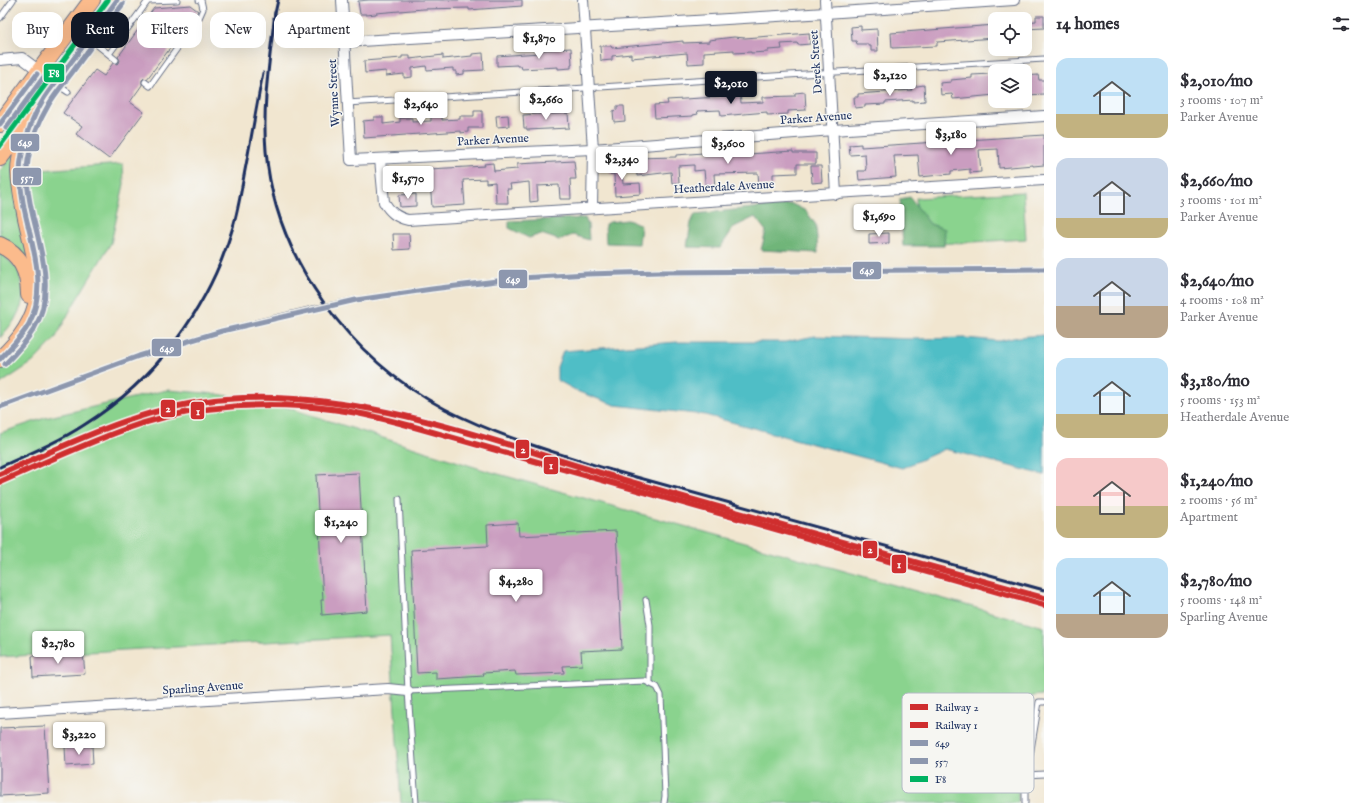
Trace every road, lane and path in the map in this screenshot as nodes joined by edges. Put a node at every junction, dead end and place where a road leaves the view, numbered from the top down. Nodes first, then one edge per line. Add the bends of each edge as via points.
1 (13, 0) edge
2 (92, 0) edge
3 (117, 0) edge
4 (177, 0) edge
5 (199, 0) edge
6 (342, 0) edge
7 (583, 0) edge
8 (825, 0) edge
9 (1014, 0) edge
10 (108, 12) edge
11 (343, 12) edge
12 (826, 13) junction
13 (0, 18) edge
14 (585, 28) junction
15 (364, 41) edge
16 (84, 48) edge
17 (102, 48) edge
18 (344, 48) edge
19 (109, 54) junction
20 (1044, 59) edge
21 (0, 60) edge
22 (116, 60) dead end
23 (38, 71) junction
24 (829, 71) junction
25 (145, 82) dead end
26 (62, 88) junction
27 (588, 88) junction
28 (43, 100) junction
29 (347, 102) junction
30 (1044, 116) edge
31 (0, 124) edge
32 (833, 130) junction
33 (593, 149) junction
34 (0, 158) edge
35 (380, 159) junction
36 (351, 160) joint
37 (1044, 180) edge
38 (836, 194) junction
39 (592, 208) junction
40 (0, 245) edge
41 (1044, 270) edge
42 (0, 346) edge
43 (0, 359) edge
44 (0, 407) edge
45 (399, 500) dead end
46 (646, 600) dead end
47 (650, 683) junction
48 (408, 691) junction
49 (1044, 702) edge
50 (0, 713) edge
51 (1034, 730) edge
52 (1044, 774) edge
53 (1034, 775) edge
54 (665, 796) junction
55 (416, 803) edge
56 (664, 803) edge
57 (668, 803) edge

1 - 13 lane
2 - 23 main road
3 - 10 main road
4 - 19 lane via 148,1
5 - 25 lane via 203,9 198,18 150,86
6 - 11 street, Wynne Street
7 - 14 street
8 - 12 street, Derek Street
9 - 12 street
12 - 14 street
12 - 24 street, Derek Street
14 - 15 street
14 - 27 street
16 - 26 main road
17 - 19 lane
18 - 29 street, Wynne Street
19 - 22 lane
20 - 24 lane
21 - 23 street via 22,58
23 - 26 street
23 - 31 main road
24 - 27 lane
24 - 32 street, Derek Street
26 - 28 main road
27 - 29 lane
27 - 33 street
28 - 34 main road
28 - 43 main road via 24,144 20,163 23,202 38,273 38,300 27,328
29 - 36 street, Wynne Street
30 - 32 street, Parker Avenue
32 - 33 street, Parker Avenue
32 - 38 street, Derek Street
33 - 35 street, Parker Avenue
33 - 39 street
35 - 36 street, Parker Avenue
35 - 39 street, Heatherdale Avenue via 384,202 395,215 408,220
37 - 38 street, Heatherdale Avenue
38 - 39 street, Heatherdale Avenue
40 - 42 main road via 11,251 22,264 29,288 24,316
41 - 44 lane via 588,274 521,278 448,287 349,302 242,326 139,356
45 - 48 lane
46 - 47 lane via 650,625
47 - 48 lane via 645,680
47 - 54 lane via 657,687 661,695
48 - 50 street, Sparling Avenue via 388,689
48 - 55 lane
49 - 51 lane via 1039,702
52 - 53 lane
54 - 56 lane
54 - 57 lane

